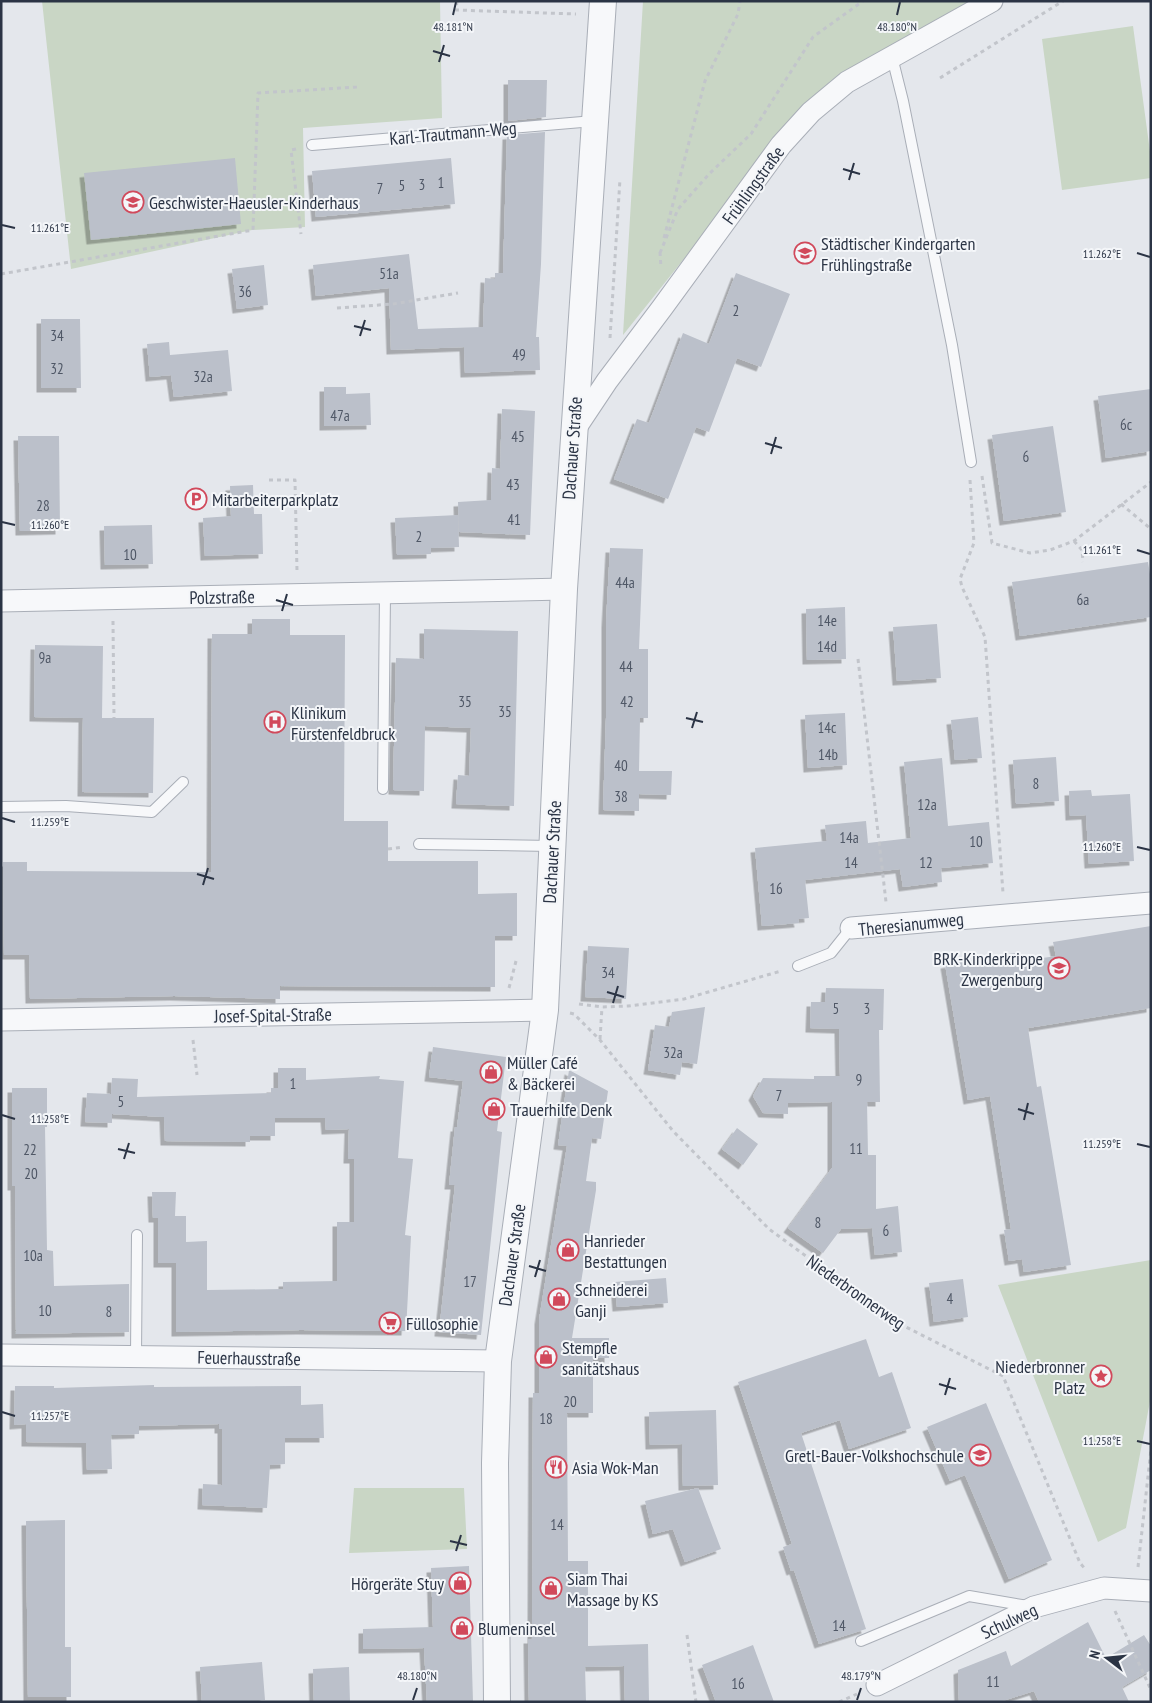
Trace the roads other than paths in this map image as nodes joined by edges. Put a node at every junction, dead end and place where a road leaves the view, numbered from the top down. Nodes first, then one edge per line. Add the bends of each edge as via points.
1 (992, 1) edge
2 (602, 8) edge
3 (892, 57) junction
4 (594, 121) junction
5 (312, 145) road end
6 (573, 432) junction
7 (971, 462) road end
8 (564, 589) junction
9 (385, 593) junction
10 (1, 601) edge
11 (183, 782) dead end
12 (383, 789) dead end
13 (1, 807) edge
14 (419, 844) dead end
15 (552, 846) junction
16 (1151, 903) edge
17 (851, 928) joint
18 (798, 966) road end
19 (544, 1010) junction
20 (1, 1020) edge
21 (136, 1235) dead end
22 (1, 1354) edge
23 (136, 1356) junction
24 (498, 1361) junction
25 (1144, 1590) edge
26 (1034, 1607) junction
27 (861, 1641) dead end
28 (877, 1685) dead end
29 (497, 1702) edge

1 - 3 street, Frühlingstraße
2 - 4 street, Dachauer Straße
3 - 6 street, Frühlingstraße via 840,87 811,112 781,145
3 - 7 lane via 952,345
4 - 5 lane, Karl-Trautmann-Weg
4 - 6 street, Dachauer Straße
6 - 8 street, Dachauer Straße
8 - 9 street, Polzstraße
8 - 15 street, Dachauer Straße
9 - 10 street, Polzstraße
9 - 12 lane
11 - 13 lane via 152,812 66,806
14 - 15 lane
15 - 19 street, Dachauer Straße
16 - 17 street, Theresianumweg
17 - 18 lane, Theresianumweg via 831,953
19 - 20 street, Josef-Spital-Straße
19 - 24 street, Dachauer Straße
21 - 23 lane
22 - 23 street, Feuerhausstraße
23 - 24 street, Feuerhausstraße
24 - 29 street, Dachauer Straße via 495,1444
25 - 26 street, Schulweg via 1104,1588
26 - 27 lane via 969,1596
26 - 28 street, Schulweg

